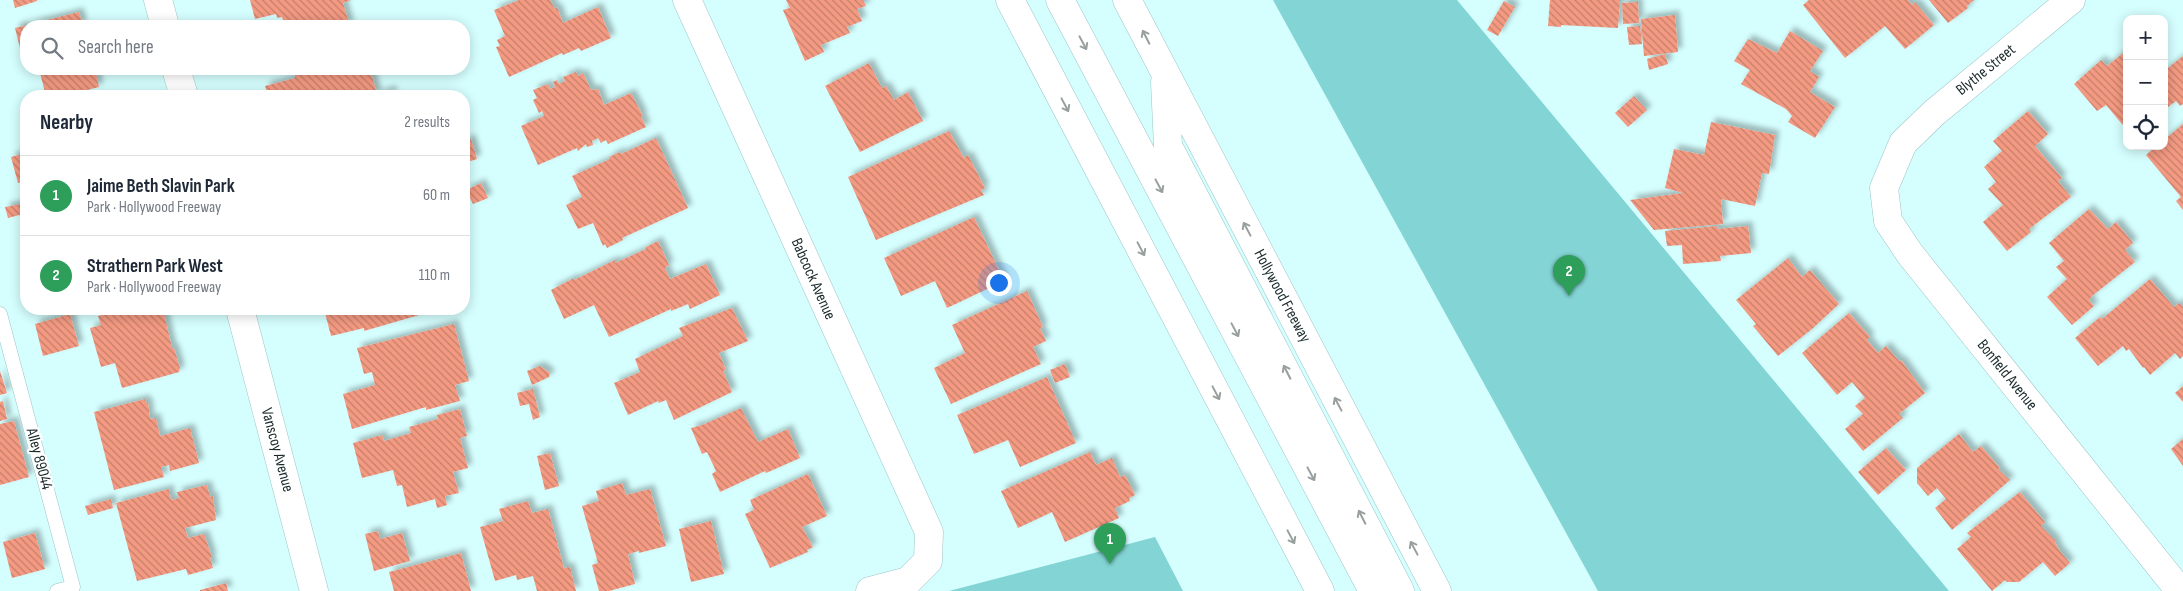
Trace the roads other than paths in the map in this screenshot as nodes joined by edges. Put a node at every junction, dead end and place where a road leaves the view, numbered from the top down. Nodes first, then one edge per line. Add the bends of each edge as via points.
1 (158, 0) edge
2 (687, 0) edge
3 (1010, 0) edge
4 (1060, 0) edge
5 (1127, 0) edge
6 (2072, 0) edge
7 (163, 20) edge
8 (1165, 73) junction
9 (178, 75) edge
10 (182, 90) edge
11 (1903, 143) joint
12 (0, 314) edge
13 (242, 315) edge
14 (57, 591) edge
15 (314, 591) edge
16 (870, 591) edge
17 (1320, 591) edge
18 (1372, 591) edge
19 (1400, 591) edge
20 (1437, 591) edge
21 (2180, 591) edge

1 - 7 main road
2 - 16 main road, Babcock Avenue via 928,532 928,561 908,581
3 -> 17 main road
4 -> 18 main road
8 -> 5 main road, Hollywood Freeway
6 - 11 main road, Blythe Street via 1934,113
19 -> 8 main road via 1168,146
20 -> 8 main road, Hollywood Freeway
9 - 10 main road
11 - 21 main road, Bonfield Avenue via 1884,188 1888,221 1910,254
12 - 14 lane, Alley 89044 via 73,587
13 - 15 main road, Vanscoy Avenue

